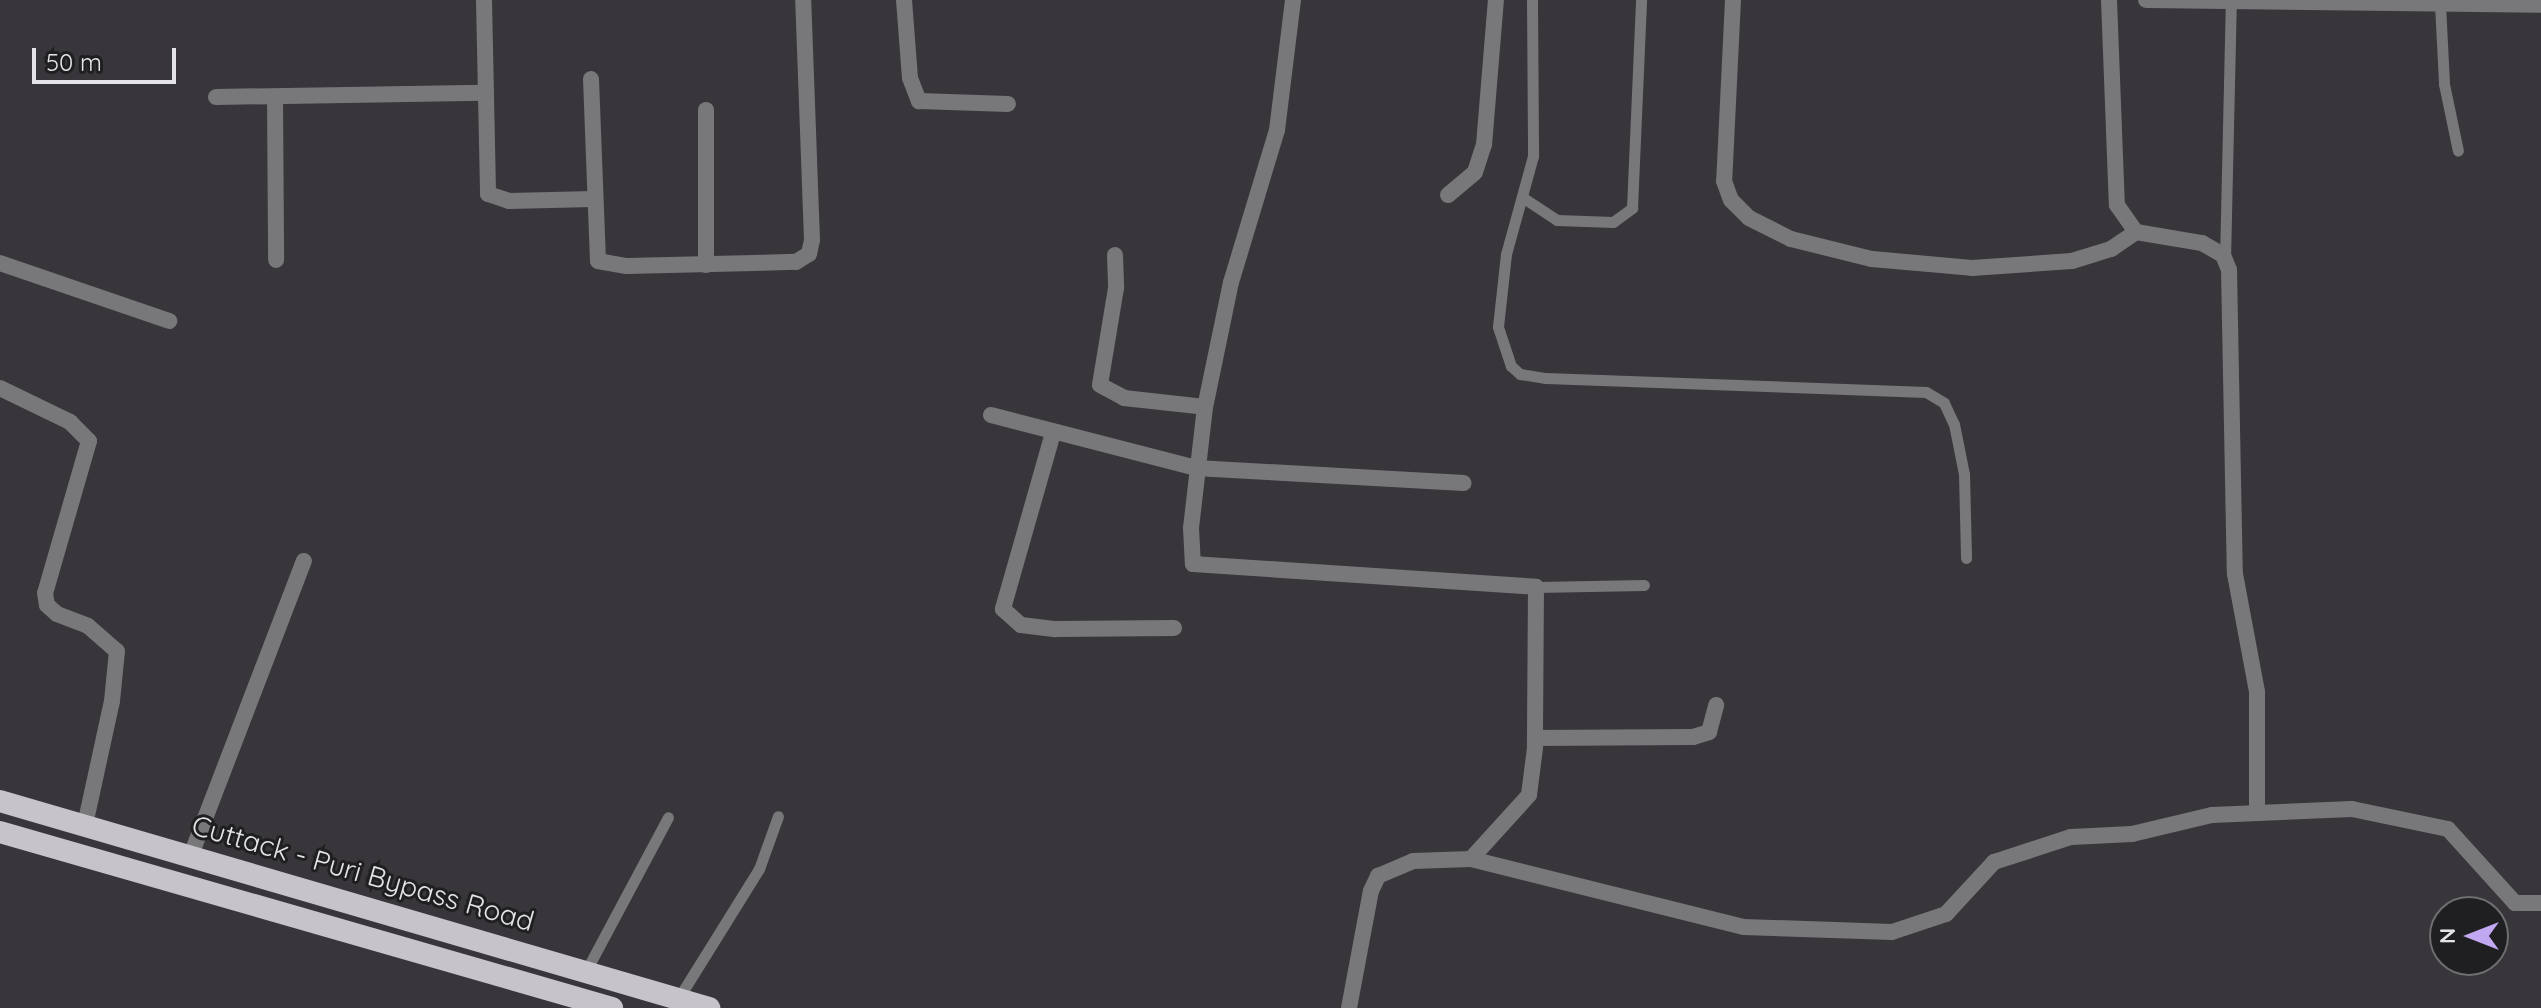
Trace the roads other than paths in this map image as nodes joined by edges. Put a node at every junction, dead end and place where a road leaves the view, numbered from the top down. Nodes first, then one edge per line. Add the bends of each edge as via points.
1 (484, 0) edge
2 (803, 0) edge
3 (904, 0) edge
4 (1293, 0) edge
5 (1496, 0) edge
6 (1532, 0) edge
7 (1641, 0) edge
8 (1733, 0) edge
9 (2109, 0) edge
10 (2146, 0) edge
11 (2503, 2) edge
12 (2231, 3) junction
13 (2440, 4) junction
14 (2541, 5) edge
15 (591, 79) dead end
16 (484, 93) junction
17 (216, 97) dead end
18 (275, 98) junction
19 (1008, 104) dead end
20 (706, 110) dead end
21 (2458, 151) dead end
22 (1448, 195) dead end
23 (1522, 197) junction
24 (593, 199) junction
25 (2136, 232) junction
26 (1115, 255) dead end
27 (276, 260) dead end
28 (2225, 260) junction
29 (0, 263) edge
30 (706, 265) junction
31 (169, 321) dead end
32 (0, 388) edge
33 (1205, 407) junction
34 (991, 415) dead end
35 (1053, 433) junction
36 (1196, 468) junction
37 (1464, 483) dead end
38 (1966, 558) dead end
39 (304, 561) dead end
40 (1644, 585) dead end
41 (1536, 587) junction
42 (1174, 628) dead end
43 (1716, 705) dead end
44 (1535, 738) junction
45 (0, 801) edge
46 (2257, 813) junction
47 (778, 816) dead end
48 (668, 817) dead end
49 (85, 825) junction
50 (0, 832) edge
51 (191, 855) junction
52 (1471, 859) junction
53 (2541, 903) edge
54 (587, 969) junction
55 (678, 999) junction
56 (612, 1008) edge
57 (709, 1008) edge
58 (1349, 1008) edge

1 - 16 street
2 - 30 street via 809,254 796,262
3 - 19 street via 910,78 919,101
4 - 33 street via 1277,130 1231,282
5 - 22 street via 1484,145 1475,172
6 - 23 lane via 1533,156
7 - 23 lane via 1632,208 1613,222 1557,220
8 - 25 street via 1724,181 1731,200 1749,218 1791,239 1872,259 1972,268 2072,261 2111,249
9 - 25 street via 2117,205
10 - 12 street
11 - 13 street
11 - 14 street
12 - 13 street
12 - 28 lane
13 - 21 lane via 2444,84
15 - 24 street
16 - 18 street
16 - 24 street via 488,194 509,201
17 - 18 street
18 - 27 street
20 - 30 street
23 - 38 lane via 1506,254 1498,327 1502,350 1520,374 1926,392 1944,403 1954,424 1964,474
24 - 30 street via 598,261
25 - 28 street via 2202,243
26 - 33 street via 1116,288 1100,360 1100,385 1124,398
28 - 46 street via 2234,385 2235,574 2257,692
29 - 31 street
32 - 49 street via 70,422 89,441 45,593 47,605 57,614 88,626 117,651
33 - 36 street
34 - 35 street
35 - 36 street
35 - 42 street via 1003,609 1021,625 1044,628
36 - 37 street
36 - 41 street via 1193,564
39 - 51 street
40 - 41 lane
41 - 44 street
43 - 44 street via 1709,732 1693,737
44 - 52 street via 1529,795
45 - 49 highway, Cuttack - Puri Bypass Road
46 - 52 street via 2212,815 2132,834 2071,837 1994,862 1946,914 1892,932 1744,927
46 - 53 street via 2352,809 2448,829 2515,903
47 - 55 lane via 759,869
48 - 54 lane
49 - 51 highway, Cuttack - Puri Bypass Road
50 - 56 highway, Cuttack - Puri Bypass Road
51 - 54 highway, Cuttack - Puri Bypass Road
52 - 58 street via 1413,861 1378,876
54 - 55 highway, Cuttack - Puri Bypass Road
55 - 57 highway, Cuttack - Puri Bypass Road

